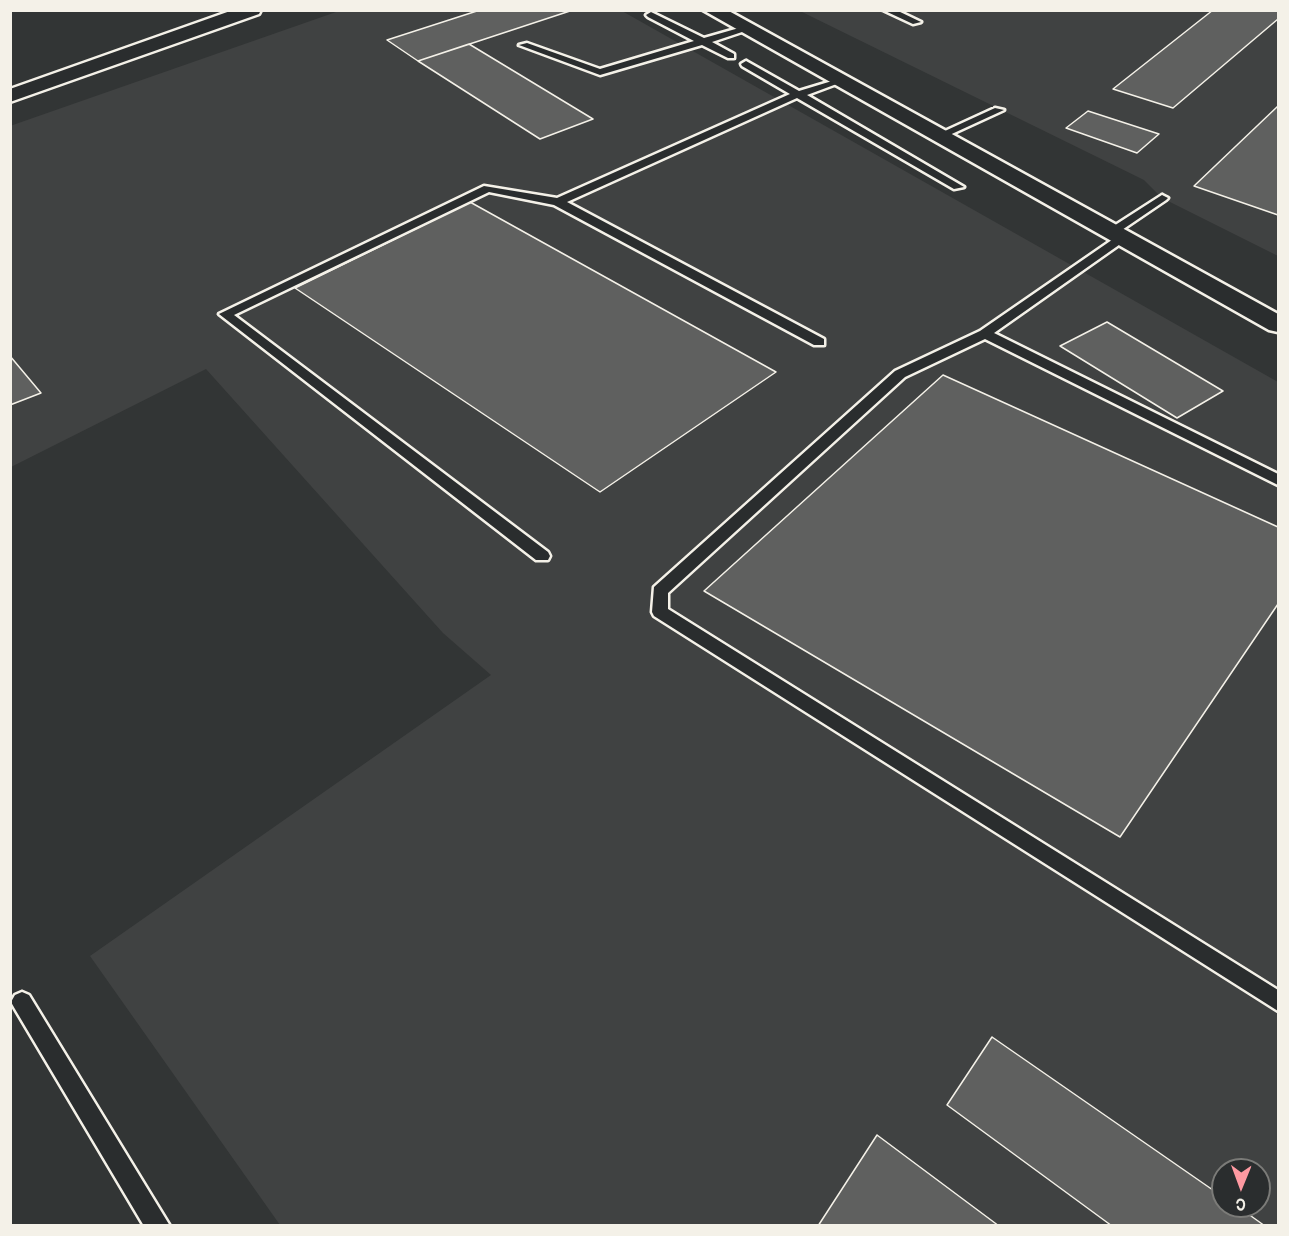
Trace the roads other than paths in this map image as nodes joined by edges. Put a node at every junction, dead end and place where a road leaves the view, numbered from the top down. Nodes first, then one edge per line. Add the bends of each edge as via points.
1 (252, 10) edge
2 (712, 10) edge
3 (887, 10) edge
4 (651, 15) dead end
5 (916, 22) dead end
6 (746, 29) junction
7 (705, 41) junction
8 (524, 45) dead end
9 (731, 56) dead end
10 (746, 64) dead end
11 (838, 80) junction
12 (798, 94) junction
13 (10, 96) edge
14 (999, 110) dead end
15 (939, 136) junction
16 (958, 187) dead end
17 (1162, 198) dead end
18 (558, 202) junction
19 (1117, 234) junction
20 (1278, 324) edge
21 (985, 334) junction
22 (819, 342) dead end
23 (1278, 480) edge
24 (542, 556) dead end
25 (1278, 1001) edge
26 (22, 1002) dead end
27 (158, 1226) edge

1 - 13 street
2 - 6 street
3 - 5 lane
4 - 7 lane
6 - 7 lane
6 - 11 street
7 - 8 lane via 600,72
7 - 9 lane
10 - 12 lane
11 - 12 lane
11 - 15 street
12 - 16 lane
12 - 18 lane
14 - 15 lane
15 - 19 street
17 - 19 lane
18 - 22 lane
18 - 24 lane via 488,188 225,314
19 - 20 street
19 - 21 lane
21 - 23 lane
21 - 25 lane via 900,374 660,591 660,612
26 - 27 lane

